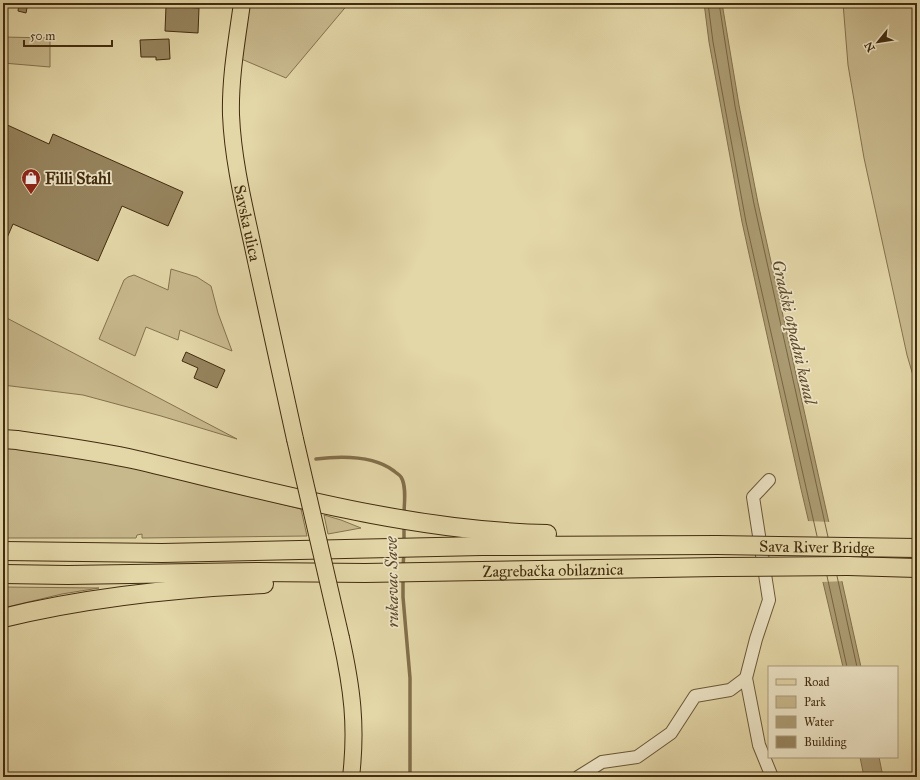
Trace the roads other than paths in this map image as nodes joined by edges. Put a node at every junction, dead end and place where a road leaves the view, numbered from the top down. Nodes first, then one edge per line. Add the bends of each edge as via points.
1 (242, 3) edge
2 (3, 439) edge
3 (769, 480) dead end
4 (650, 545) junction
5 (917, 548) edge
6 (3, 551) edge
7 (718, 567) joint
8 (917, 568) edge
9 (3, 574) edge
10 (365, 576) junction
11 (3, 618) edge
12 (746, 678) junction
13 (351, 777) edge
14 (578, 777) edge
15 (772, 777) edge

1 - 13 main road, Savska ulica, bridge via 231,113 234,149 294,440 341,638 352,696 354,751
2 - 4 highway via 135,460 363,512 443,526 479,531 630,536
3 - 12 street via 753,497 769,600
4 - 5 highway, Sava River Bridge, bridge
4 - 6 highway via 162,553
7 - 8 highway, Sava River Bridge, bridge
7 - 10 highway, Zagrebačka obilaznica via 388,573
9 - 10 highway via 257,572
10 - 11 highway via 356,581 210,587 139,593 66,604
12 - 14 street via 730,690 695,696 671,733 637,758 602,762
12 - 15 street via 759,745

